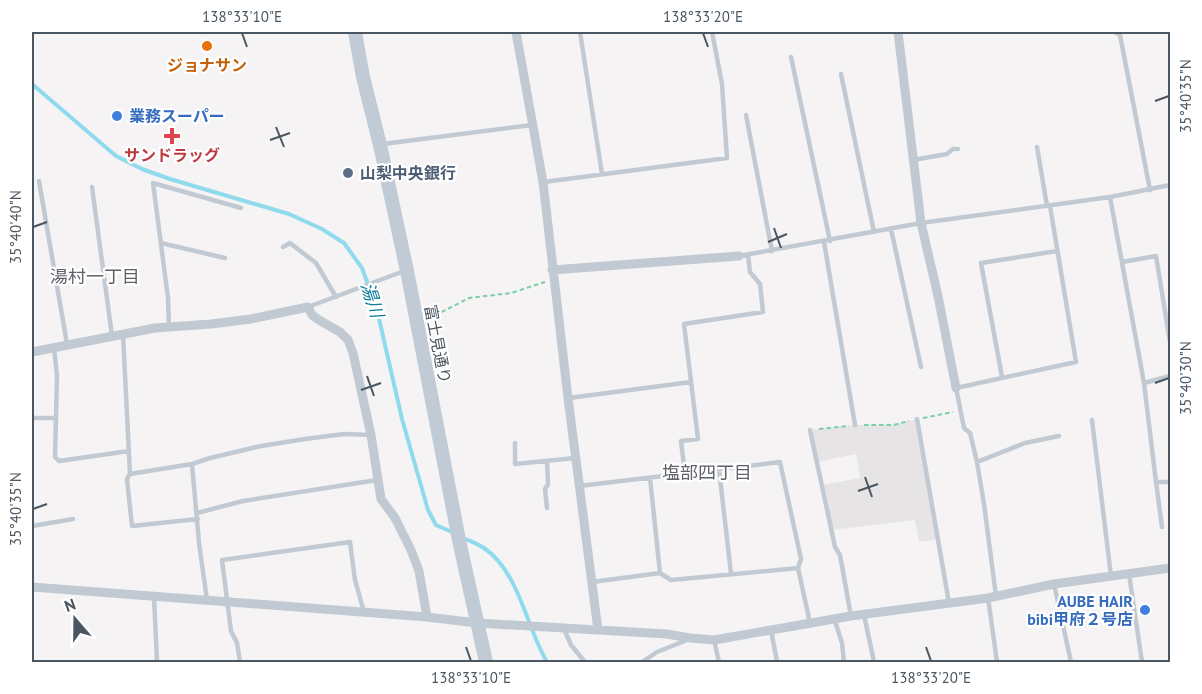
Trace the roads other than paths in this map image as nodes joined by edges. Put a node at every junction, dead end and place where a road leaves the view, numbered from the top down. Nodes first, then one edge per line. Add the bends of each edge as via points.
1 (355, 32) edge
2 (516, 32) edge
3 (580, 32) edge
4 (712, 32) edge
5 (898, 32) edge
6 (1115, 32) edge
7 (791, 57) dead end
8 (841, 74) dead end
9 (746, 115) dead end
10 (532, 125) junction
11 (381, 145) junction
12 (1036, 147) dead end
13 (958, 149) dead end
14 (913, 160) junction
15 (602, 174) junction
16 (39, 181) dead end
17 (543, 182) junction
18 (1170, 185) edge
19 (92, 187) dead end
20 (1150, 190) junction
21 (1110, 197) junction
22 (1048, 206) junction
23 (241, 208) dead end
24 (921, 224) junction
25 (891, 229) junction
26 (874, 232) junction
27 (827, 242) junction
28 (161, 243) junction
29 (283, 247) dead end
30 (772, 251) junction
31 (1057, 251) junction
32 (743, 256) junction
33 (225, 258) dead end
34 (1122, 262) junction
35 (407, 271) junction
36 (552, 275) junction
37 (336, 297) junction
38 (308, 307) junction
39 (169, 327) junction
40 (123, 335) junction
41 (112, 337) junction
42 (1170, 342) edge
43 (68, 346) junction
44 (54, 347) junction
45 (32, 352) edge
46 (921, 368) dead end
47 (1170, 376) edge
48 (1002, 377) junction
49 (691, 382) junction
50 (1144, 383) junction
51 (956, 388) junction
52 (568, 398) junction
53 (32, 418) edge
54 (56, 418) junction
55 (917, 419) road end
56 (1092, 420) dead end
57 (855, 425) road end
58 (810, 430) road end
59 (371, 435) junction
60 (1059, 436) dead end
61 (514, 443) dead end
62 (129, 451) junction
63 (575, 458) junction
64 (547, 461) junction
65 (977, 462) junction
66 (192, 464) junction
67 (719, 469) junction
68 (130, 474) junction
69 (685, 474) junction
70 (650, 478) junction
71 (377, 480) junction
72 (1155, 482) junction
73 (1170, 482) edge
74 (579, 486) junction
75 (547, 508) dead end
76 (197, 516) junction
77 (73, 519) dead end
78 (32, 526) edge
79 (1162, 527) dead end
80 (798, 568) junction
81 (1170, 568) edge
82 (660, 573) junction
83 (731, 574) junction
84 (1129, 574) junction
85 (1111, 576) junction
86 (592, 582) junction
87 (1054, 584) junction
88 (32, 587) edge
89 (154, 597) junction
90 (992, 597) junction
91 (207, 600) junction
92 (228, 601) junction
93 (949, 603) junction
94 (364, 612) junction
95 (864, 614) junction
96 (427, 616) junction
97 (851, 616) junction
98 (834, 618) junction
99 (477, 623) junction
100 (810, 623) junction
101 (564, 629) junction
102 (598, 630) junction
103 (771, 630) junction
104 (690, 639) junction
105 (714, 640) junction
106 (157, 663) edge
107 (240, 663) edge
108 (486, 663) edge
109 (585, 663) edge
110 (642, 663) edge
111 (719, 663) edge
112 (777, 663) edge
113 (844, 663) edge
114 (874, 663) edge
115 (998, 663) edge
116 (1071, 663) edge
117 (1142, 663) edge

1 - 11 street, 富士見通り
2 - 10 street
3 - 15 lane
4 - 15 lane via 722,84 727,158
5 - 14 street
6 - 20 lane via 1119,35
7 - 27 lane
8 - 26 lane
9 - 30 lane
10 - 11 lane
10 - 17 street
11 - 35 street, 富士見通り
12 - 22 lane
13 - 14 lane
14 - 24 street
15 - 17 lane
16 - 43 lane
17 - 36 street
18 - 20 lane
19 - 41 lane
20 - 21 lane
21 - 22 lane
21 - 34 lane
22 - 24 lane
22 - 31 lane
23 - 28 lane via 153,183
24 - 25 lane
24 - 51 street
25 - 26 lane
25 - 46 lane
26 - 27 lane
27 - 30 lane
27 - 57 lane
28 - 33 lane
28 - 39 lane
29 - 37 lane via 290,243 316,263
30 - 32 lane
31 - 48 lane via 1076,362
31 - 48 lane via 981,263
32 - 36 street
32 - 49 lane via 760,284 763,312 684,324
34 - 42 lane via 1156,256
34 - 50 lane
35 - 37 lane
35 - 99 street, 富士見通り
36 - 52 street
37 - 38 lane
38 - 39 street via 251,319
38 - 59 street via 312,315 348,340
39 - 40 street
40 - 41 street
40 - 62 lane
41 - 43 street
43 - 44 street
44 - 45 street
44 - 54 lane
47 - 50 lane
48 - 51 lane
49 - 52 lane
49 - 69 lane via 698,439 681,441
50 - 72 lane
51 - 65 lane via 964,428 970,433
52 - 63 street
53 - 54 lane
54 - 62 lane via 55,457 59,461
55 - 93 lane
56 - 85 lane
58 - 97 lane
59 - 66 lane via 344,434 261,446
59 - 71 street
60 - 65 lane via 1025,443
61 - 64 lane via 515,464
62 - 68 lane
63 - 64 lane
63 - 74 street
64 - 75 lane
65 - 90 lane
66 - 68 lane
66 - 76 lane
67 - 69 lane
67 - 80 lane via 780,462 801,560
67 - 83 lane
68 - 76 lane via 127,479 132,526
69 - 70 lane
70 - 74 lane
70 - 82 lane
71 - 76 lane via 254,499
71 - 96 street via 381,499 411,550
72 - 73 lane
72 - 79 lane
74 - 86 street
76 - 91 lane
77 - 78 lane
80 - 83 lane
80 - 100 lane
81 - 84 street
82 - 83 lane via 671,580
82 - 86 lane
84 - 85 street
84 - 117 lane
85 - 87 street
86 - 102 street
87 - 90 street
87 - 116 lane
88 - 89 street
89 - 91 street
89 - 106 lane
90 - 93 street
90 - 115 lane
91 - 92 street
92 - 94 street
92 - 94 lane via 222,560 350,542 354,580
92 - 107 lane
93 - 95 street
94 - 96 street
95 - 97 street
95 - 114 lane
96 - 99 street
97 - 98 street
98 - 100 street
98 - 113 lane
99 - 101 street
99 - 108 street, 富士見通り
100 - 103 street
101 - 102 street
101 - 109 lane
102 - 104 street
103 - 105 street
103 - 112 lane
104 - 105 street
104 - 110 lane via 657,652
105 - 111 lane

